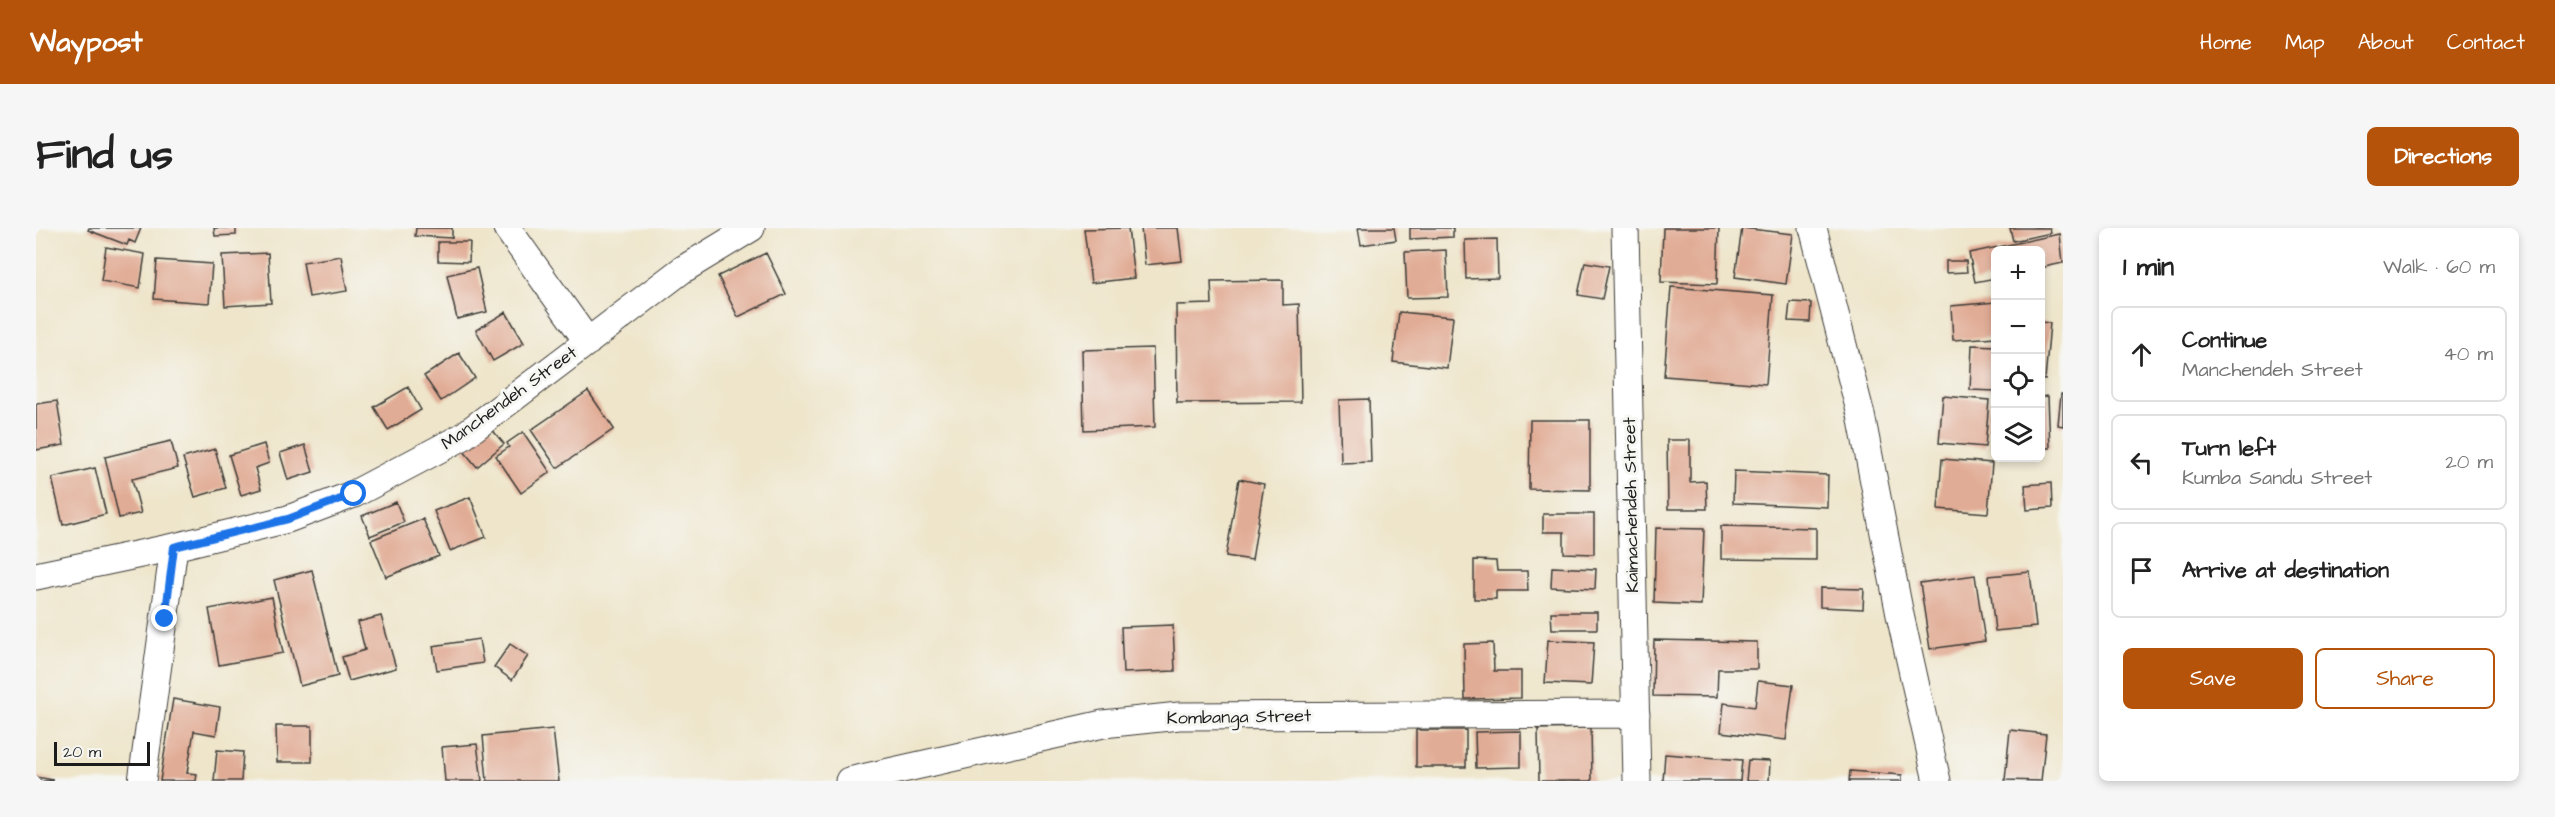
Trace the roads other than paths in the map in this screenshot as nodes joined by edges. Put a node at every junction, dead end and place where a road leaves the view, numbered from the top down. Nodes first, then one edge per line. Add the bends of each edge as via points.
1 (507, 228) edge
2 (751, 228) edge
3 (1625, 228) edge
4 (1813, 228) edge
5 (588, 342) junction
6 (174, 547) junction
7 (36, 576) edge
8 (1636, 714) junction
9 (142, 781) edge
10 (849, 781) edge
11 (1637, 781) edge
12 (1937, 781) edge

1 - 5 street
2 - 5 street, Manchendeh Street via 682,270
3 - 8 street, Kaimachendeh Street
4 - 12 street via 1861,415
5 - 6 street, Manchendeh Street via 462,437 354,494 288,519
6 - 7 street, Manchendeh Street
6 - 9 street
8 - 10 street, Kombanga Street via 1179,716 1103,724
8 - 11 street, Kaimachendeh Street

